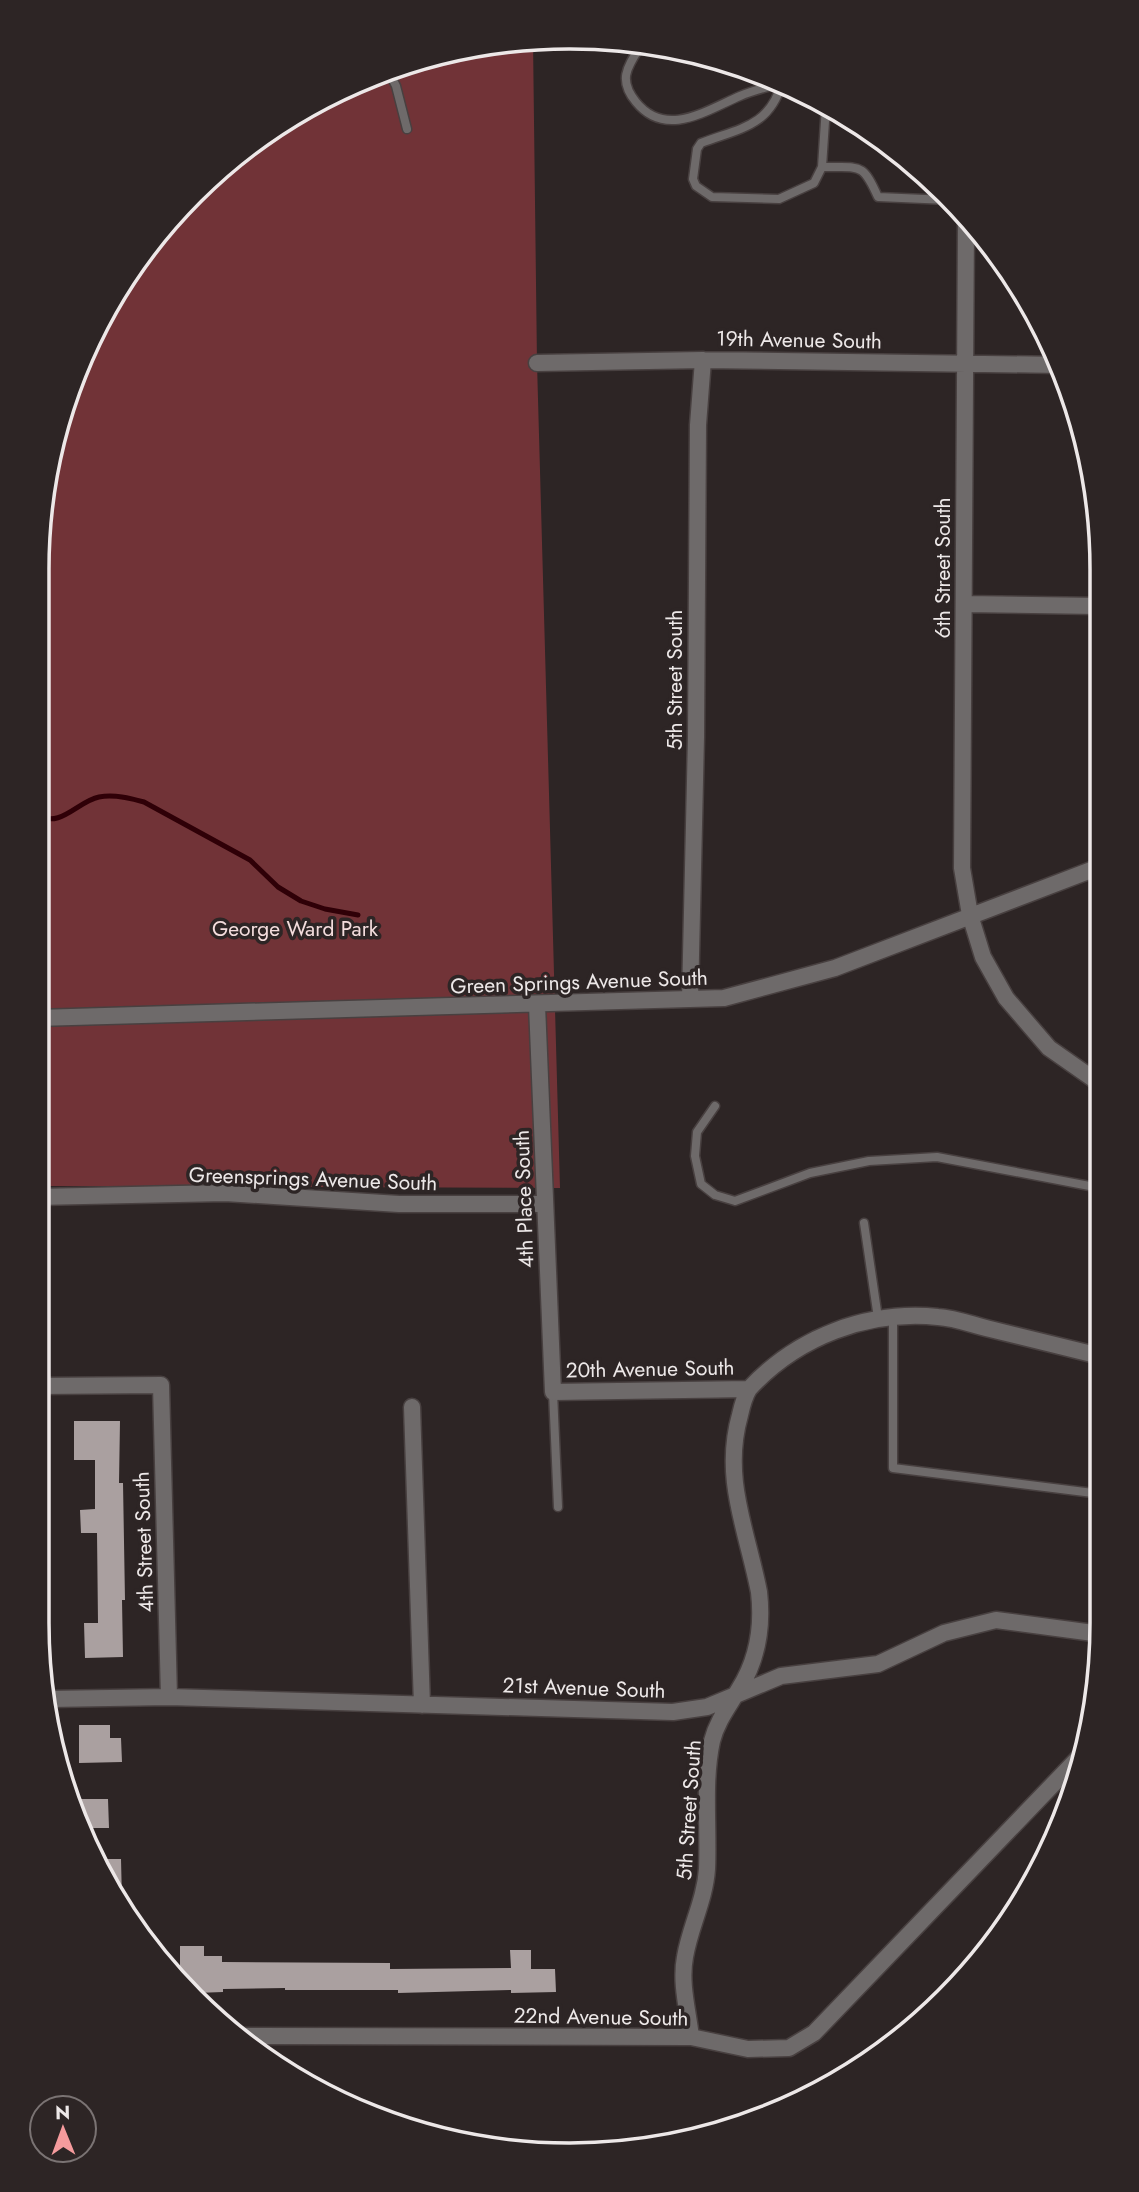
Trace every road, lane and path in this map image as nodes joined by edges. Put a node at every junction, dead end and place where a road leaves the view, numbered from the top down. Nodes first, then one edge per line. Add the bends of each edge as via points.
1 (637, 53) edge
2 (393, 80) edge
3 (766, 88) edge
4 (779, 93) edge
5 (825, 116) edge
6 (407, 129) dead end
7 (822, 167) junction
8 (936, 200) edge
9 (966, 232) edge
10 (703, 360) junction
11 (537, 363) dead end
12 (964, 363) junction
13 (1048, 365) edge
14 (964, 604) junction
15 (1090, 606) edge
16 (1090, 870) edge
17 (970, 915) junction
18 (690, 999) junction
19 (537, 1004) junction
20 (49, 1018) edge
21 (1090, 1077) edge
22 (715, 1106) dead end
23 (1090, 1186) edge
24 (49, 1197) edge
25 (545, 1204) junction
26 (864, 1223) dead end
27 (886, 1317) junction
28 (1090, 1354) edge
29 (49, 1386) edge
30 (749, 1389) junction
31 (553, 1392) junction
32 (412, 1408) dead end
33 (1090, 1493) edge
34 (558, 1507) dead end
35 (1090, 1632) edge
36 (734, 1696) junction
37 (169, 1698) junction
38 (55, 1699) edge
39 (422, 1705) junction
40 (1068, 1770) edge
41 (254, 2036) edge
42 (691, 2037) junction

1 - 3 lane via 625,75 626,91 650,115 663,119 693,119
2 - 6 lane
4 - 7 lane via 761,120 701,143 693,179 696,186 712,197 779,199 814,183
5 - 7 lane
7 - 8 lane via 859,168 867,173 878,197
9 - 12 street, 6th Street South
10 - 11 street, 19th Avenue South
10 - 12 street, 19th Avenue South
10 - 18 street, 5th Street South via 698,425
12 - 13 street, 19th Avenue South
12 - 14 street, 6th Street South
14 - 15 street
14 - 17 street, 6th Street South via 962,868
16 - 17 street, Green Springs Avenue South
17 - 18 street, Green Springs Avenue South via 835,968 744,994
17 - 21 street, 6th Street South via 983,957 1006,998 1049,1048
18 - 19 street, Green Springs Avenue South
19 - 20 street, Green Springs Avenue South
19 - 25 street, 4th Place South
22 - 23 lane via 697,1132 695,1156 701,1184 715,1195 735,1201 810,1173 912,1157 937,1157
24 - 25 street, Greensprings Avenue South via 225,1193 399,1204
25 - 31 street, 4th Place South
26 - 27 lane
27 - 28 street, 20th Avenue South via 939,1317
27 - 30 street, 20th Avenue South via 829,1332 805,1344
27 - 33 lane via 893,1468
29 - 37 street, 4th Street South via 161,1385
30 - 31 street, 20th Avenue South
30 - 36 street, 5th Street South via 736,1428 733,1480 761,1608 758,1646
31 - 34 lane
32 - 39 street
35 - 36 street, 21st Avenue South via 996,1620 944,1633 878,1664 781,1676
36 - 39 street, 21st Avenue South via 707,1707 673,1712
36 - 42 street, 5th Street South via 712,1741 707,1870 683,1975
37 - 38 street, 21st Avenue South
37 - 39 street, 21st Avenue South
40 - 42 street, 22nd Avenue South via 814,2034 789,2048 762,2049
41 - 42 street, 22nd Avenue South

